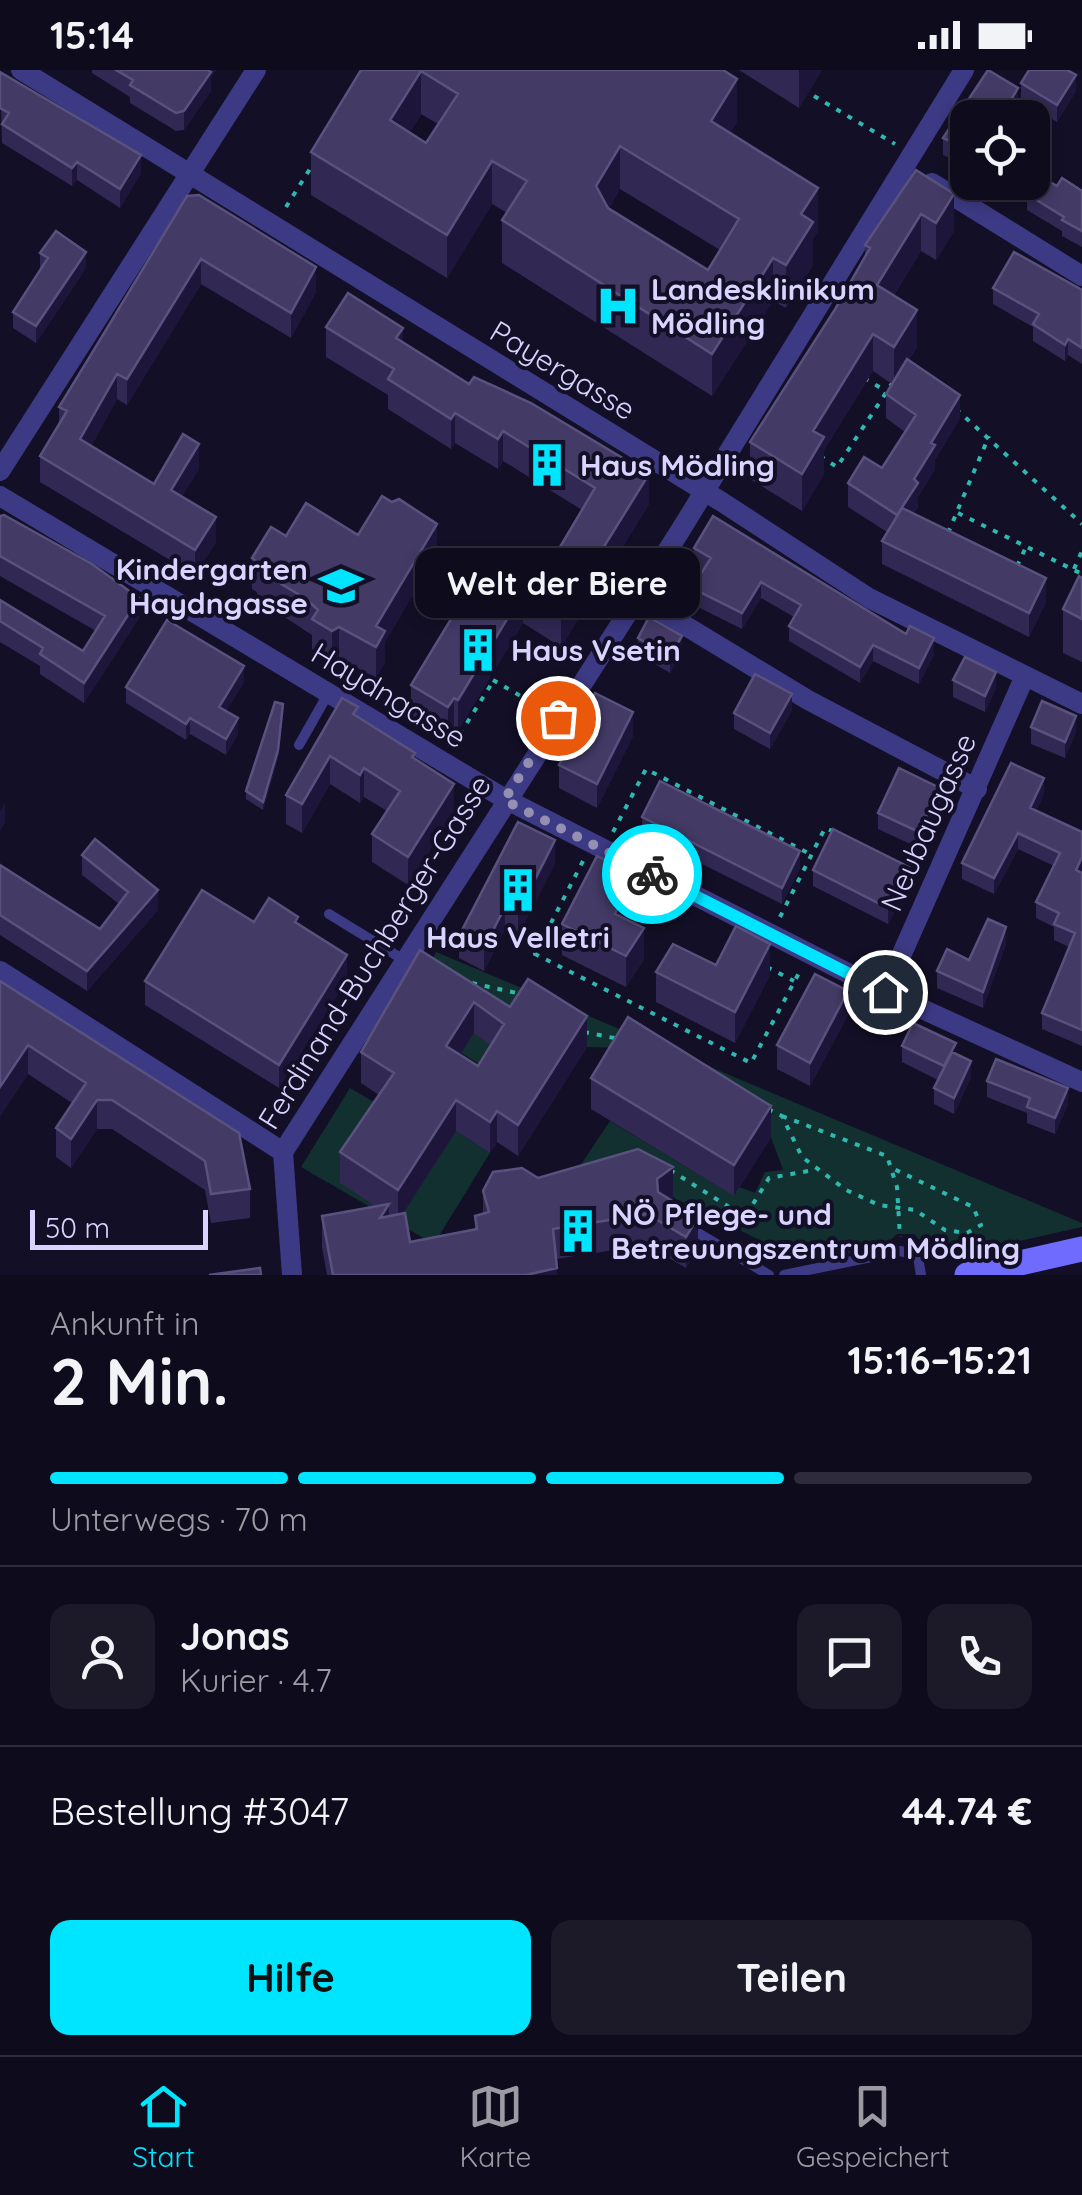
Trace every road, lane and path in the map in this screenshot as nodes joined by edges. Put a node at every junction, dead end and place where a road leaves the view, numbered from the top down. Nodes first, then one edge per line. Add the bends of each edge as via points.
1 (21, 70) edge
2 (256, 70) edge
3 (964, 70) edge
4 (814, 96) dead end
5 (319, 154) edge
6 (908, 160) junction
7 (188, 176) junction
8 (298, 187) dead end
9 (1082, 276) edge
10 (857, 373) edge
11 (899, 374) edge
12 (886, 391) junction
13 (947, 404) edge
14 (989, 436) junction
15 (809, 449) edge
16 (0, 471) edge
17 (704, 491) junction
18 (0, 496) edge
19 (958, 513) junction
20 (1082, 524) edge
21 (945, 538) edge
22 (1026, 546) junction
23 (1082, 551) edge
24 (1073, 570) junction
25 (1014, 572) edge
26 (1082, 574) edge
27 (638, 597) junction
28 (1024, 676) junction
29 (328, 694) junction
30 (1082, 704) edge
31 (558, 718) junction
32 (299, 745) dead end
33 (442, 762) junction
34 (977, 789) junction
35 (504, 800) junction
36 (842, 836) edge
37 (598, 847) junction
38 (812, 854) junction
39 (328, 914) dead end
40 (771, 934) junction
41 (809, 954) junction
42 (404, 960) junction
43 (760, 963) edge
44 (0, 971) edge
45 (463, 978) edge
46 (794, 981) junction
47 (885, 992) junction
48 (534, 1000) edge
49 (774, 1020) junction
50 (786, 1026) edge
51 (580, 1030) edge
52 (619, 1039) edge
53 (1082, 1082) edge
54 (766, 1108) edge
55 (782, 1116) junction
56 (283, 1152) junction
57 (660, 1163) edge
58 (894, 1169) junction
59 (814, 1170) junction
60 (898, 1208) junction
61 (680, 1222) edge
62 (1082, 1250) edge
63 (900, 1251) junction
64 (292, 1275) edge
65 (769, 1275) edge
66 (784, 1275) edge
67 (921, 1275) edge
68 (966, 1275) edge

1 - 7 street, Payergasse
2 - 7 street
3 - 6 street, Ferdinand-Buchberger-Gasse
4 - 6 path
5 - 8 path
6 - 9 street
6 - 17 street, Ferdinand-Buchberger-Gasse
7 - 16 street
7 - 17 street, Payergasse
10 - 12 path
11 - 12 path
12 - 15 path via 837,467
13 - 14 path
14 - 19 path
14 - 20 path
17 - 27 street, Ferdinand-Buchberger-Gasse
17 - 28 street, Payergasse via 869,598
18 - 29 street, Haydngasse
19 - 21 path
19 - 22 path
22 - 24 path
22 - 25 path
23 - 24 path
24 - 26 path
27 - 31 street, Ferdinand-Buchberger-Gasse
27 - 34 street via 808,700
28 - 30 street, Payergasse
28 - 34 street, Neubaugasse
29 - 32 lane
29 - 33 street, Haydngasse
31 - 33 path via 492,679
31 - 35 street, Ferdinand-Buchberger-Gasse
33 - 35 street, Haydngasse
34 - 47 street, Neubaugasse
35 - 37 street, Haydngasse
35 - 42 street, Ferdinand-Buchberger-Gasse
36 - 38 path via 825,828
37 - 38 path via 646,769
37 - 40 street, Haydngasse
37 - 49 path via 536,954 752,1063
38 - 40 path
39 - 42 lane
40 - 41 street, Haydngasse
41 - 46 path
41 - 47 street, Haydngasse
42 - 56 street, Ferdinand-Buchberger-Gasse
43 - 46 path
44 - 56 street
45 - 48 path
46 - 49 path
47 - 53 street, Haydngasse
49 - 50 path
51 - 52 path
54 - 55 path
55 - 58 path via 877,1150
55 - 59 path
56 - 64 street, Ferdinand-Buchberger-Gasse
57 - 59 path via 745,1217 769,1178
58 - 60 path
58 - 60 path via 973,1207 981,1225 966,1234 945,1230 928,1216
59 - 60 path via 879,1205
60 - 63 path
61 - 65 lane
62 - 68 street
63 - 66 lane
63 - 67 lane via 918,1257

